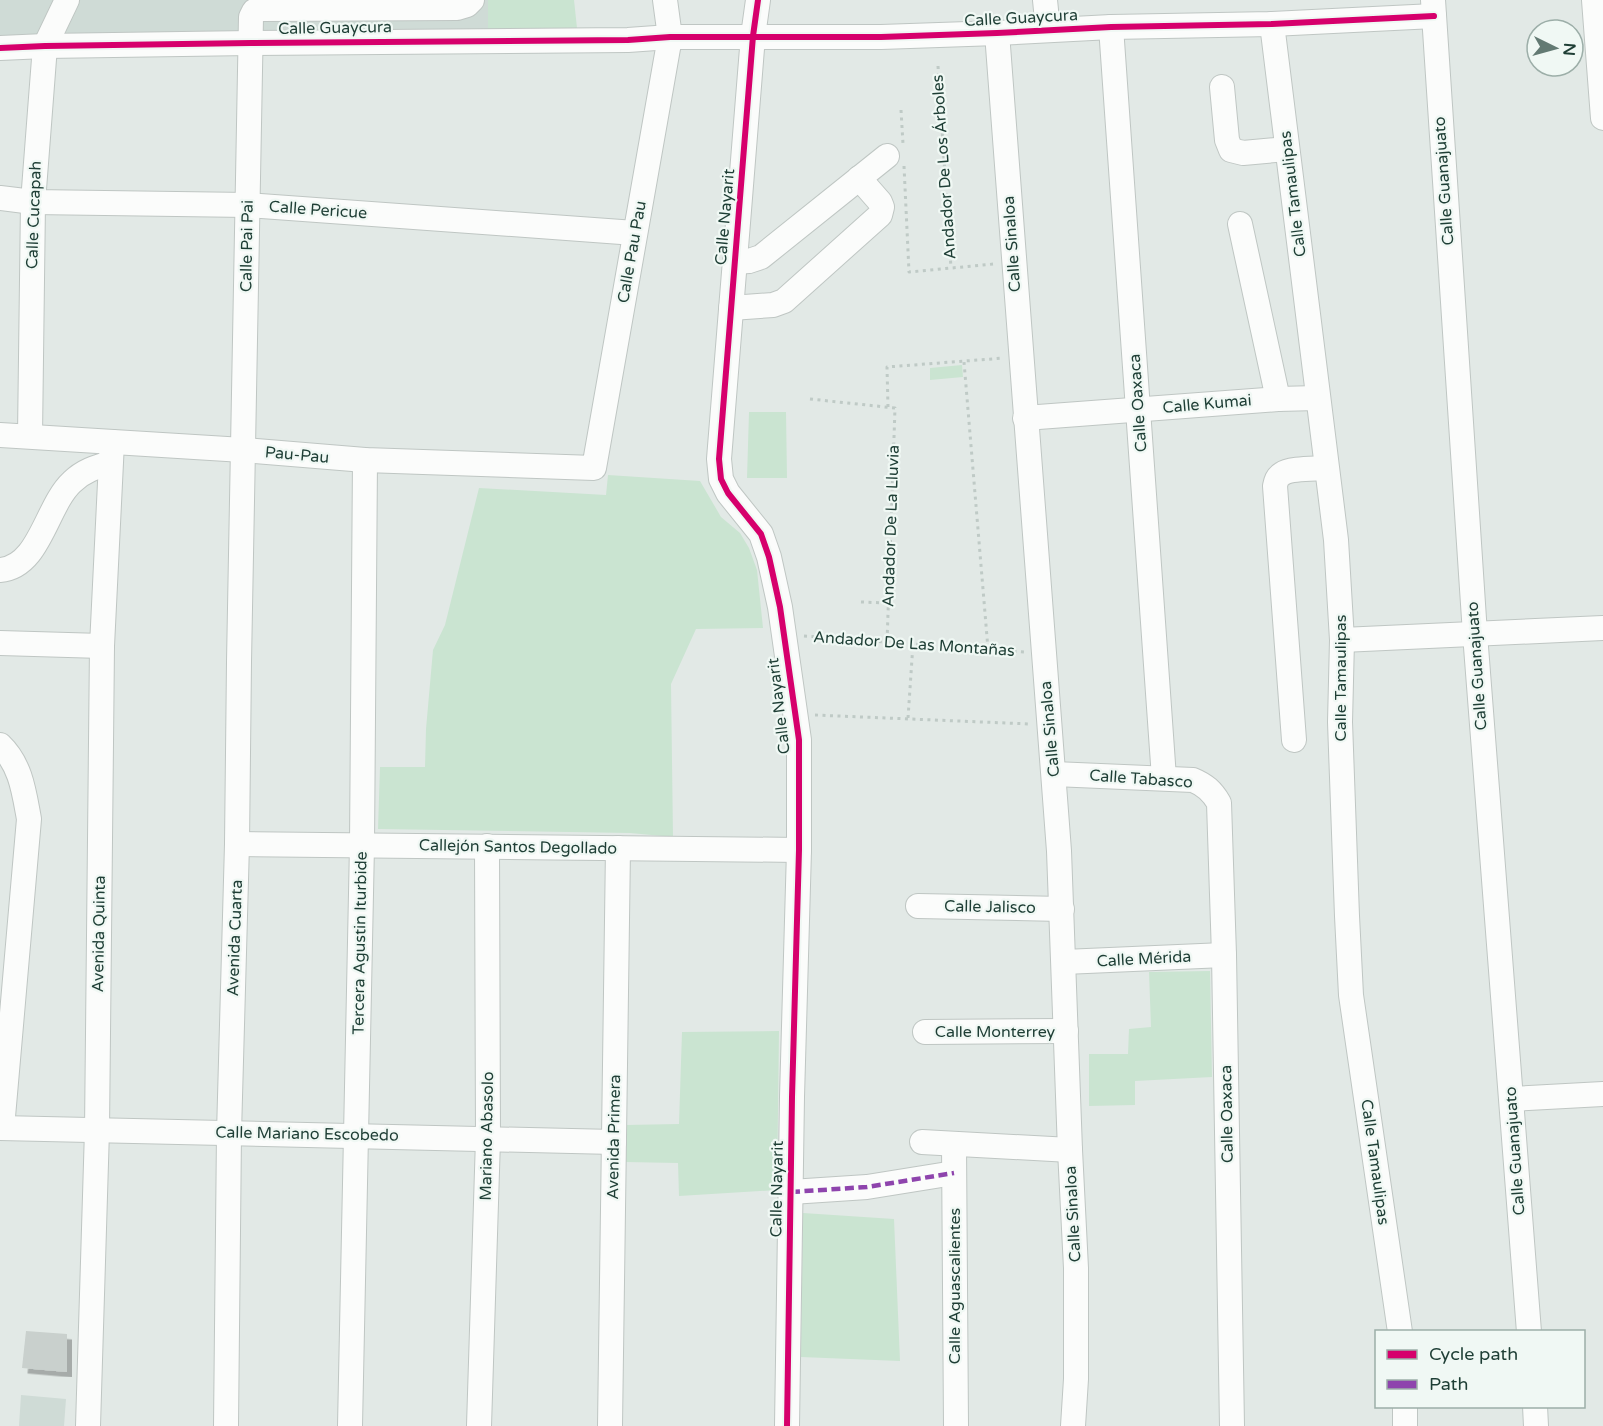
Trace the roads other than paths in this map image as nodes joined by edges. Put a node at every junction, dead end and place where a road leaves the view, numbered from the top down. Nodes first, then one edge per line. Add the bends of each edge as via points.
1 (68, 0) edge
2 (472, 0) edge
3 (665, 0) edge
4 (758, 0) edge
5 (1045, 0) edge
6 (1594, 0) edge
7 (1433, 8) edge
8 (1272, 24) junction
9 (1111, 27) junction
10 (1047, 30) junction
11 (997, 33) junction
12 (753, 36) junction
13 (670, 37) junction
14 (251, 43) junction
15 (45, 46) junction
16 (0, 48) edge
17 (1222, 87) dead end
18 (1603, 118) edge
19 (1287, 149) junction
20 (898, 153) road end
21 (859, 178) junction
22 (0, 198) edge
23 (33, 202) junction
24 (248, 205) junction
25 (1240, 224) dead end
26 (635, 233) junction
27 (735, 262) junction
28 (731, 308) junction
29 (1317, 398) junction
30 (1278, 399) junction
31 (1138, 410) junction
32 (1025, 418) junction
33 (0, 435) edge
34 (30, 436) junction
35 (243, 450) junction
36 (111, 452) junction
37 (365, 460) junction
38 (594, 468) joint
39 (1326, 468) junction
40 (0, 570) edge
41 (1603, 628) edge
42 (1475, 634) junction
43 (1342, 640) junction
44 (0, 643) edge
45 (102, 646) junction
46 (1294, 740) dead end
47 (0, 745) edge
48 (1054, 774) junction
49 (1164, 778) junction
50 (1219, 803) joint
51 (237, 844) junction
52 (362, 845) junction
53 (487, 846) junction
54 (618, 848) junction
55 (799, 850) junction
56 (918, 906) dead end
57 (1062, 909) junction
58 (1224, 955) junction
59 (1064, 963) junction
60 (6, 1022) edge
61 (1066, 1031) junction
62 (925, 1032) dead end
63 (1603, 1094) edge
64 (1512, 1099) junction
65 (1, 1128) edge
66 (97, 1130) junction
67 (229, 1133) junction
68 (356, 1136) junction
69 (488, 1139) junction
70 (614, 1142) junction
71 (922, 1142) dead end
72 (954, 1145) junction
73 (1070, 1150) junction
74 (954, 1173) junction
75 (791, 1192) junction
76 (1400, 1330) edge
77 (1529, 1330) edge
78 (1405, 1408) edge
79 (1535, 1408) edge
80 (88, 1426) edge
81 (226, 1426) edge
82 (350, 1426) edge
83 (479, 1426) edge
84 (610, 1426) edge
85 (787, 1426) edge
86 (956, 1426) edge
87 (1073, 1426) edge
88 (1232, 1426) edge
89 (1405, 1426) edge
90 (1536, 1426) edge

1 - 15 street, Calle Cucapah
2 - 14 street, Calle Pai Pai via 457,8 261,9 251,17
3 - 13 street, Calle Pau Pau
4 - 12 street, Calle Nayarit
5 - 10 street
6 - 18 street
7 - 8 street, Calle Guaycura
7 - 42 street, Calle Guanajuato
8 - 9 street, Calle Guaycura
8 - 19 street, Calle Tamaulipas
9 - 10 street, Calle Guaycura
9 - 31 street, Calle Oaxaca
10 - 11 street, Calle Guaycura
11 - 12 street, Calle Guaycura
11 - 32 street, Calle Sinaloa
12 - 13 street, Calle Guaycura
12 - 27 street, Calle Nayarit
13 - 14 street, Calle Guaycura
13 - 26 street, Calle Pau Pau
14 - 15 street, Calle Guaycura
14 - 24 street, Calle Pai Pai
15 - 16 street, Calle Guaycura
15 - 23 street, Calle Cucapah
17 - 19 street via 1231,150 1243,153
19 - 29 street, Calle Tamaulipas
20 - 21 street
21 - 27 street via 761,257
21 - 28 street via 880,202 880,214 784,301
22 - 23 street, Calle Pericue
23 - 24 street, Calle Pericue
23 - 34 street, Calle Cucapah
24 - 26 street, Calle Pericue
24 - 35 street, Calle Pai Pai
25 - 30 street
26 - 38 street, Calle Pau Pau
27 - 28 street, Calle Nayarit
28 - 55 street, Calle Nayarit via 719,459 721,479 761,534 769,557 799,740
29 - 30 street, Calle Kumai
29 - 39 street, Calle Tamaulipas
30 - 31 street, Calle Kumai
31 - 32 street, Calle Kumai
31 - 49 street, Calle Oaxaca
32 - 48 street, Calle Sinaloa
33 - 34 street, Pau-Pau
34 - 36 street, Pau-Pau
35 - 36 street, Pau-Pau
35 - 37 street, Pau-Pau
35 - 51 street, Avenida Cuarta
36 - 40 street via 70,483 30,554 20,564
36 - 45 street, Avenida Quinta
37 - 38 street, Pau-Pau
37 - 52 street, Tercera Agustin Iturbide
39 - 43 street, Calle Tamaulipas via 1336,540
39 - 46 street via 1280,474 1275,486
41 - 42 street
42 - 43 street
42 - 64 street, Calle Guanajuato
43 - 76 street, Calle Tamaulipas via 1340,722 1351,995
44 - 45 street
45 - 66 street, Avenida Quinta
47 - 60 street via 16,765 29,819
48 - 49 street, Calle Tabasco
48 - 57 street, Calle Sinaloa
49 - 50 street, Calle Tabasco via 1204,784
50 - 58 street, Calle Oaxaca
51 - 52 street, Callejón Santos Degollado
51 - 67 street, Avenida Cuarta
52 - 53 street, Callejón Santos Degollado
52 - 68 street, Tercera Agustin Iturbide
53 - 54 street, Callejón Santos Degollado
53 - 69 street, Mariano Abasolo
54 - 55 street, Callejón Santos Degollado
54 - 70 street, Avenida Primera
55 - 75 street, Calle Nayarit
56 - 57 street, Calle Jalisco
57 - 59 street, Calle Sinaloa
58 - 59 street, Calle Mérida
58 - 88 street, Calle Oaxaca
59 - 61 street, Calle Sinaloa
60 - 65 street
61 - 62 street, Calle Monterrey
61 - 73 street, Calle Sinaloa
63 - 64 street
64 - 77 street, Calle Guanajuato
65 - 66 street, Calle Mariano Escobedo
66 - 67 street, Calle Mariano Escobedo
66 - 80 street, Avenida Quinta
67 - 68 street, Calle Mariano Escobedo
67 - 81 street, Avenida Cuarta
68 - 69 street, Calle Mariano Escobedo
68 - 82 street, Tercera Agustin Iturbide
69 - 70 street, Calle Mariano Escobedo
69 - 83 street, Mariano Abasolo
70 - 84 street, Avenida Primera
71 - 72 street
72 - 73 street
72 - 74 street, Calle Aguascalientes
73 - 87 street, Calle Sinaloa via 1076,1268
74 - 75 street via 867,1187
74 - 86 street, Calle Aguascalientes
75 - 85 street, Calle Nayarit
78 - 89 street
79 - 90 street

